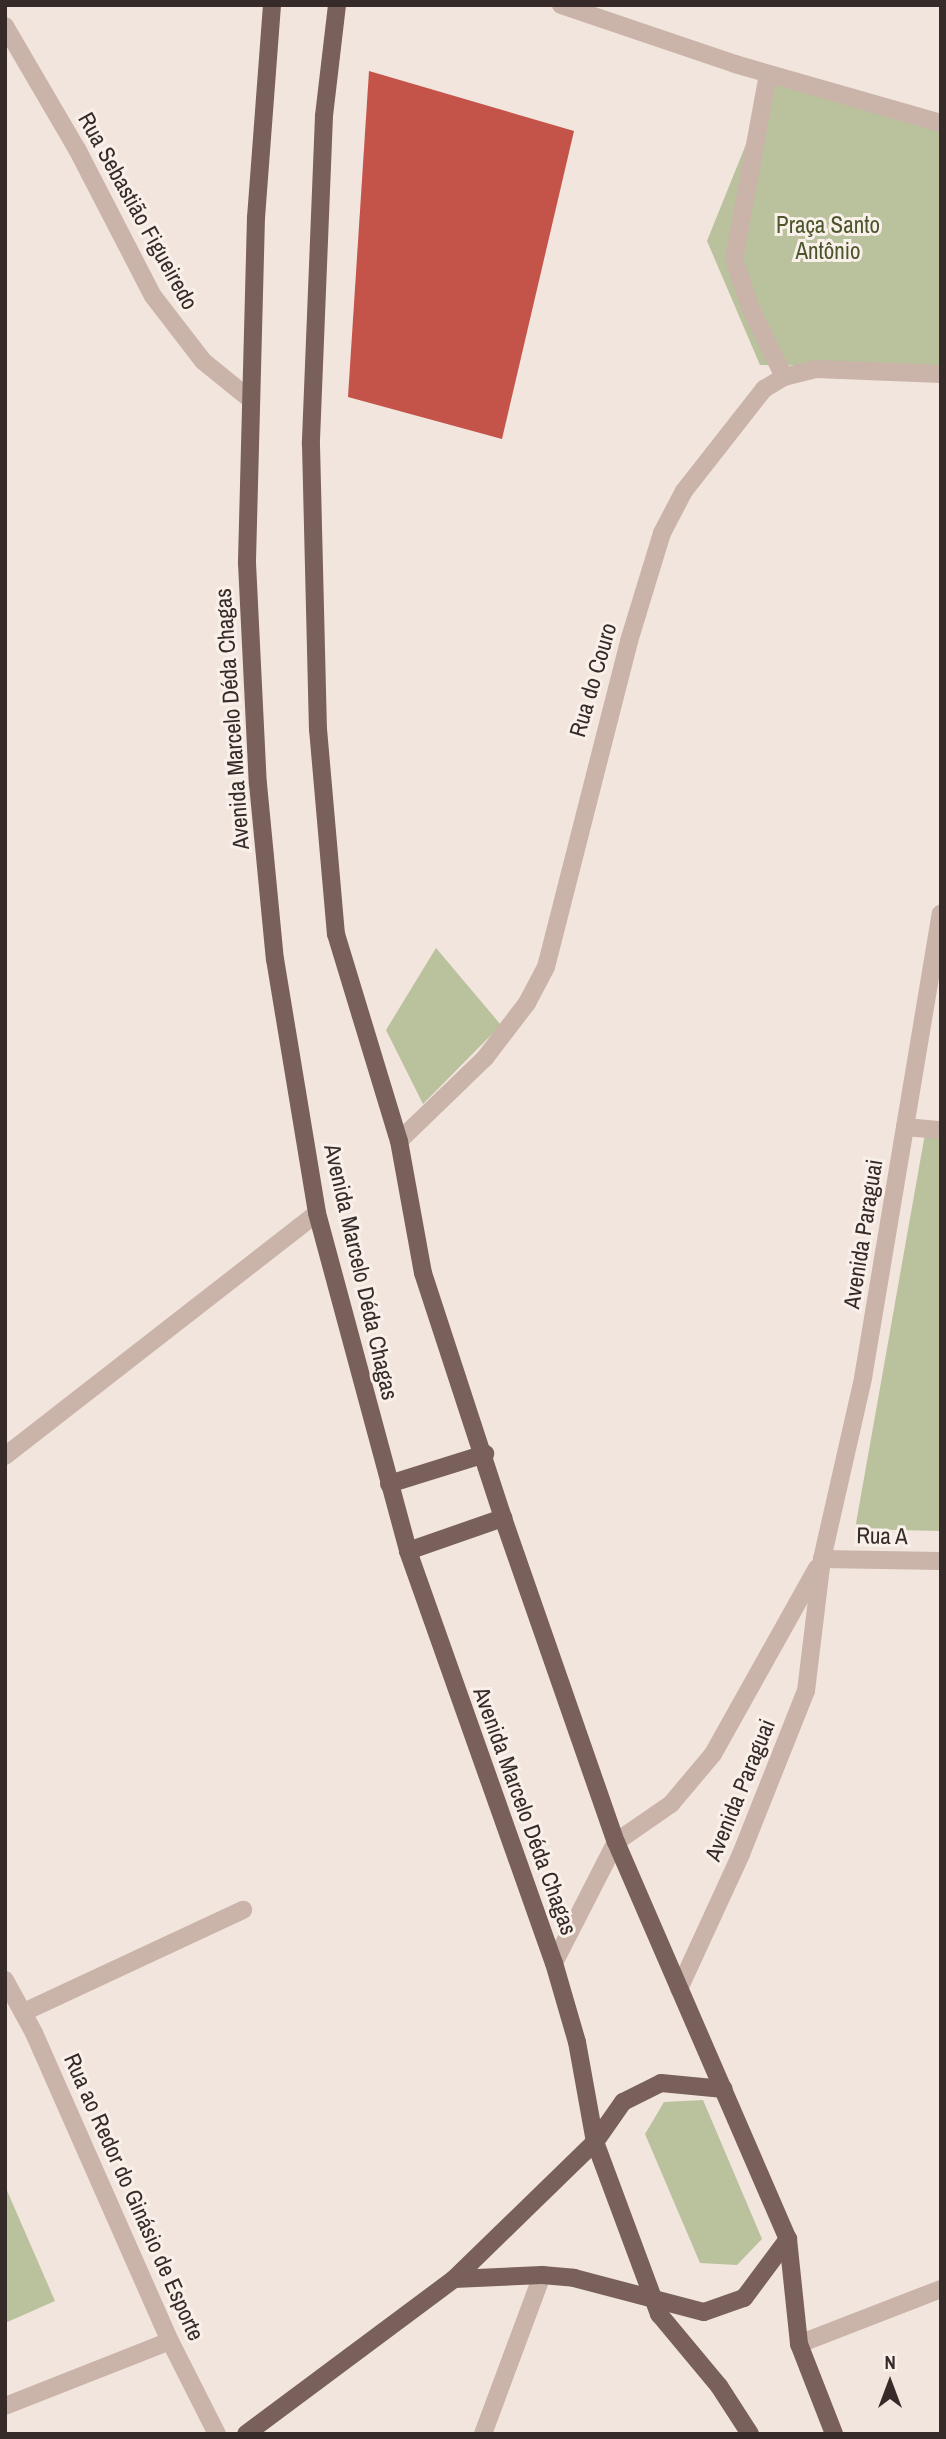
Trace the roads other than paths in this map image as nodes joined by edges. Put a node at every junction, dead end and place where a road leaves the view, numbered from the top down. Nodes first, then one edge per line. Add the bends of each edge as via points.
1 (272, 5) edge
2 (337, 5) edge
3 (561, 5) edge
4 (5, 26) edge
5 (768, 74) junction
6 (941, 123) edge
7 (941, 374) edge
8 (784, 377) junction
9 (251, 400) junction
10 (941, 914) edge
11 (905, 1127) junction
12 (941, 1130) edge
13 (399, 1141) junction
14 (317, 1213) junction
15 (485, 1454) junction
16 (5, 1456) edge
17 (389, 1484) junction
18 (503, 1518) junction
19 (408, 1551) junction
20 (822, 1559) junction
21 (941, 1561) edge
22 (616, 1842) junction
23 (243, 1910) dead end
24 (554, 1963) junction
25 (5, 1980) edge
26 (680, 1989) junction
27 (24, 2012) junction
28 (724, 2089) junction
29 (595, 2142) junction
30 (788, 2239) junction
31 (542, 2275) junction
32 (454, 2279) junction
33 (941, 2289) edge
34 (653, 2301) junction
35 (170, 2341) junction
36 (799, 2344) junction
37 (5, 2406) edge
38 (217, 2434) edge
39 (246, 2434) edge
40 (483, 2434) edge
41 (750, 2434) edge
42 (834, 2434) edge

1 - 9 main road, Avenida Marcelo Déda Chagas via 256,217
2 - 13 main road via 324,116 312,342 318,729 336,934
3 - 5 street
4 - 9 street, Rua Sebastião Figueiredo via 153,296 204,361
5 - 6 street
5 - 8 street via 734,258 750,307
7 - 8 street, Rua do Couro via 816,369
8 - 13 street, Rua do Couro via 764,389 704,465 662,533 604,727 546,967 505,1034 468,1078
9 - 14 main road, Avenida Marcelo Déda Chagas via 247,563 258,783 275,960
10 - 11 street, Avenida Paraguai
11 - 12 street
11 - 20 street, Avenida Paraguai via 863,1378
13 - 15 main road via 423,1273
14 - 16 street
14 - 17 main road, Avenida Marcelo Déda Chagas
15 - 17 main road
15 - 18 main road
17 - 19 main road, Avenida Marcelo Déda Chagas
18 - 19 main road
18 - 22 main road
19 - 24 main road, Avenida Marcelo Déda Chagas
20 - 21 street, Rua A
20 - 22 street, Avenida Paraguai via 713,1754 671,1804
20 - 26 street, Avenida Paraguai via 806,1690 741,1854
22 - 24 street
22 - 26 main road
23 - 27 street
24 - 29 main road, Avenida Marcelo Déda Chagas via 577,2042
25 - 27 street, Rua ao Redor do Ginásio de Esporte
26 - 28 main road
27 - 35 street, Rua ao Redor do Ginásio de Esporte
28 - 29 main road via 661,2083 623,2102
28 - 30 main road
29 - 32 main road
29 - 34 main road, Avenida Marcelo Déda Chagas
30 - 34 main road via 744,2298 724,2308 704,2312
30 - 36 main road
31 - 32 main road
31 - 34 main road via 574,2278
31 - 40 street
32 - 39 main road
33 - 36 street
34 - 41 main road, Avenida Marcelo Déda Chagas
35 - 37 street
35 - 38 street, Rua ao Redor do Ginásio de Esporte
36 - 42 main road

